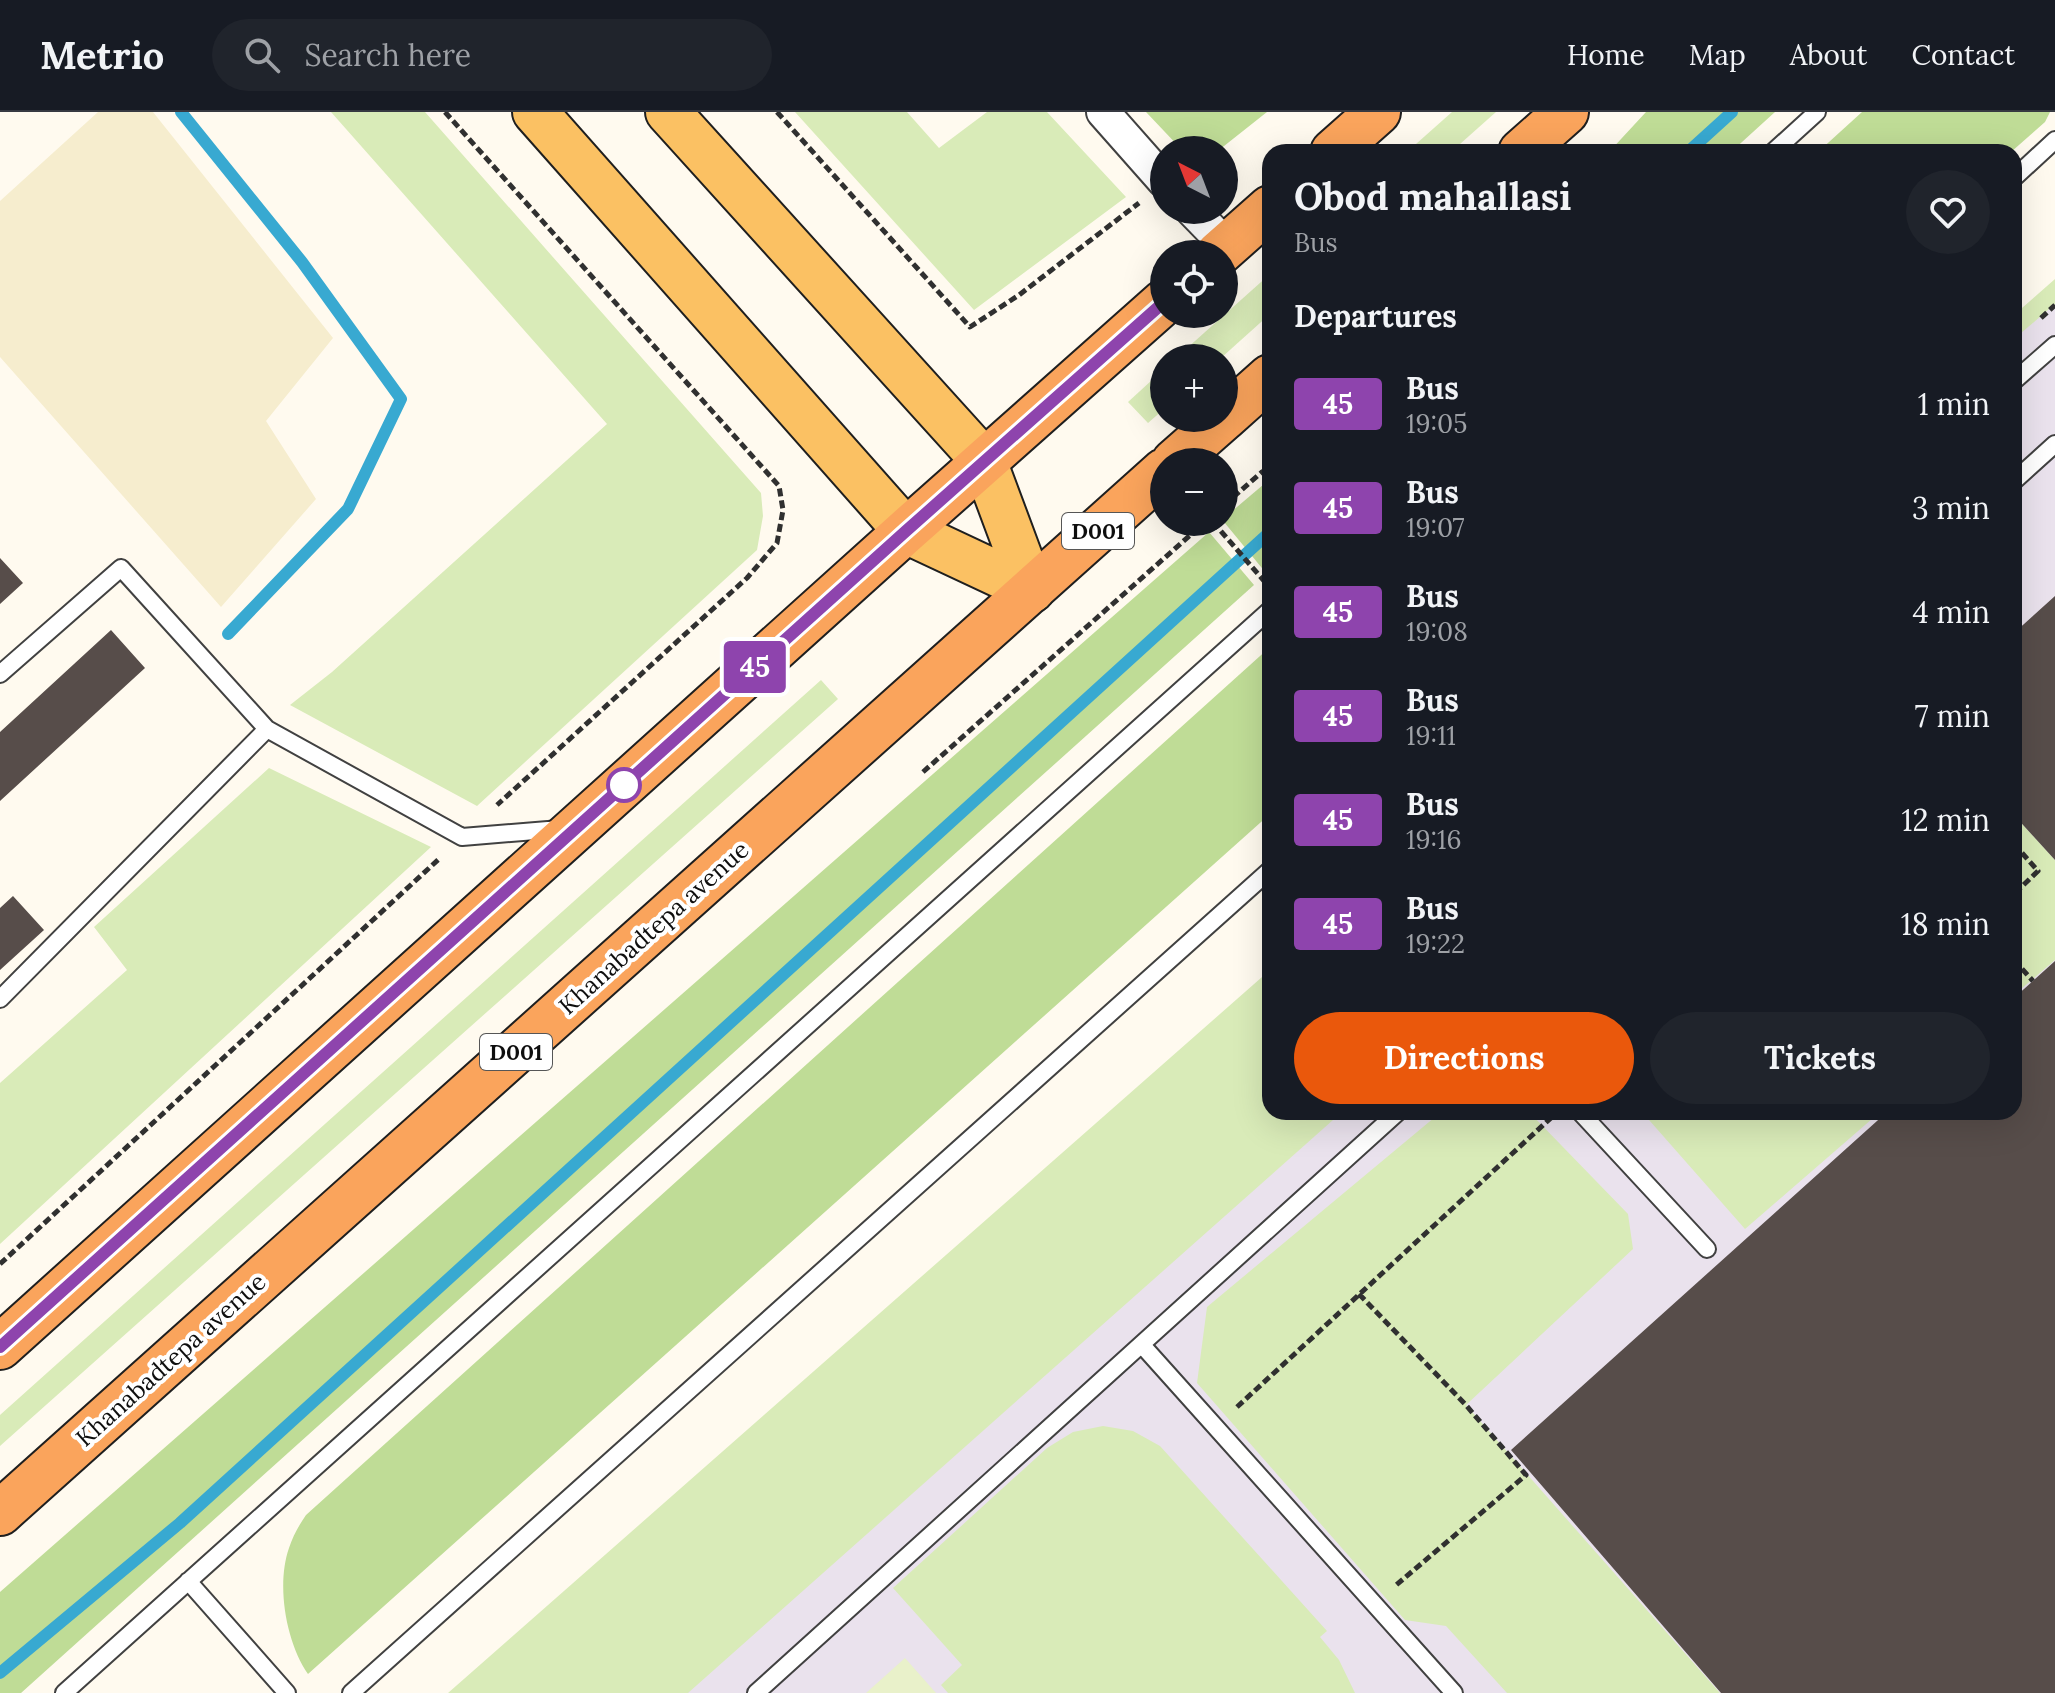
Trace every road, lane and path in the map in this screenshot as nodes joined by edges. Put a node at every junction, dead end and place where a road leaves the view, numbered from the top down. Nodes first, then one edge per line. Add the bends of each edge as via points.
1 (445, 112) edge
2 (535, 112) edge
3 (668, 112) edge
4 (777, 112) edge
5 (1103, 112) edge
6 (1378, 112) edge
7 (1566, 112) edge
8 (1817, 112) edge
9 (2055, 140) edge
10 (1342, 144) edge
11 (1530, 144) edge
12 (1782, 144) edge
13 (1150, 165) edge
14 (2022, 171) edge
15 (1140, 202) dead end
16 (1262, 215) edge
17 (1233, 240) edge
18 (1150, 314) edge
19 (2055, 345) edge
20 (2022, 374) edge
21 (1262, 384) edge
22 (1238, 406) edge
23 (1208, 432) edge
24 (2055, 444) edge
25 (1190, 448) edge
26 (984, 461) junction
27 (1262, 472) edge
28 (2022, 474) edge
29 (1150, 484) edge
30 (1238, 493) edge
31 (906, 531) junction
32 (1189, 536) edge
33 (1225, 536) edge
34 (1258, 573) dead end
35 (1032, 590) junction
36 (1262, 617) edge
37 (0, 674) edge
38 (267, 729) junction
39 (923, 772) dead end
40 (578, 827) junction
41 (462, 837) junction
42 (2022, 853) edge
43 (1262, 877) edge
44 (2022, 886) edge
45 (2022, 969) edge
46 (2033, 981) dead end
47 (0, 999) edge
48 (1389, 1120) edge
49 (1549, 1120) edge
50 (1587, 1120) edge
51 (1707, 1249) dead end
52 (0, 1264) edge
53 (1359, 1294) junction
54 (1142, 1345) junction
55 (0, 1347) edge
56 (1215, 1427) junction
57 (0, 1513) edge
58 (188, 1581) junction
59 (1374, 1604) junction
60 (74, 1690) edge
61 (287, 1693) edge
62 (351, 1693) edge
63 (756, 1693) edge
64 (1454, 1693) edge

1 - 41 path via 779,486 783,510 777,543 747,578
2 - 31 main road
3 - 26 main road
4 - 15 path via 970,327
5 - 13 street
6 - 10 highway
7 - 11 highway
8 - 12 lane
9 - 14 lane
16 - 17 highway
18 - 26 highway
19 - 20 lane
21 - 22 highway
23 - 25 highway
24 - 28 lane
26 - 31 highway
26 - 35 main road
27 - 30 path
29 - 35 highway, Khanabadtepa avenue / D001
31 - 35 main road
31 - 40 highway
32 - 39 path
33 - 34 path
35 - 57 highway, Khanabadtepa avenue / D001
36 - 58 lane
37 - 38 lane via 121,568
38 - 41 lane
38 - 47 lane
40 - 41 lane
40 - 55 highway
41 - 52 path
42 - 44 path via 2038,871
43 - 62 lane
45 - 46 path
48 - 54 lane
49 - 53 path
50 - 51 lane
53 - 56 path
53 - 59 path via 1526,1475
54 - 56 lane
54 - 63 lane
56 - 59 lane
58 - 60 lane
58 - 61 lane
59 - 64 lane

